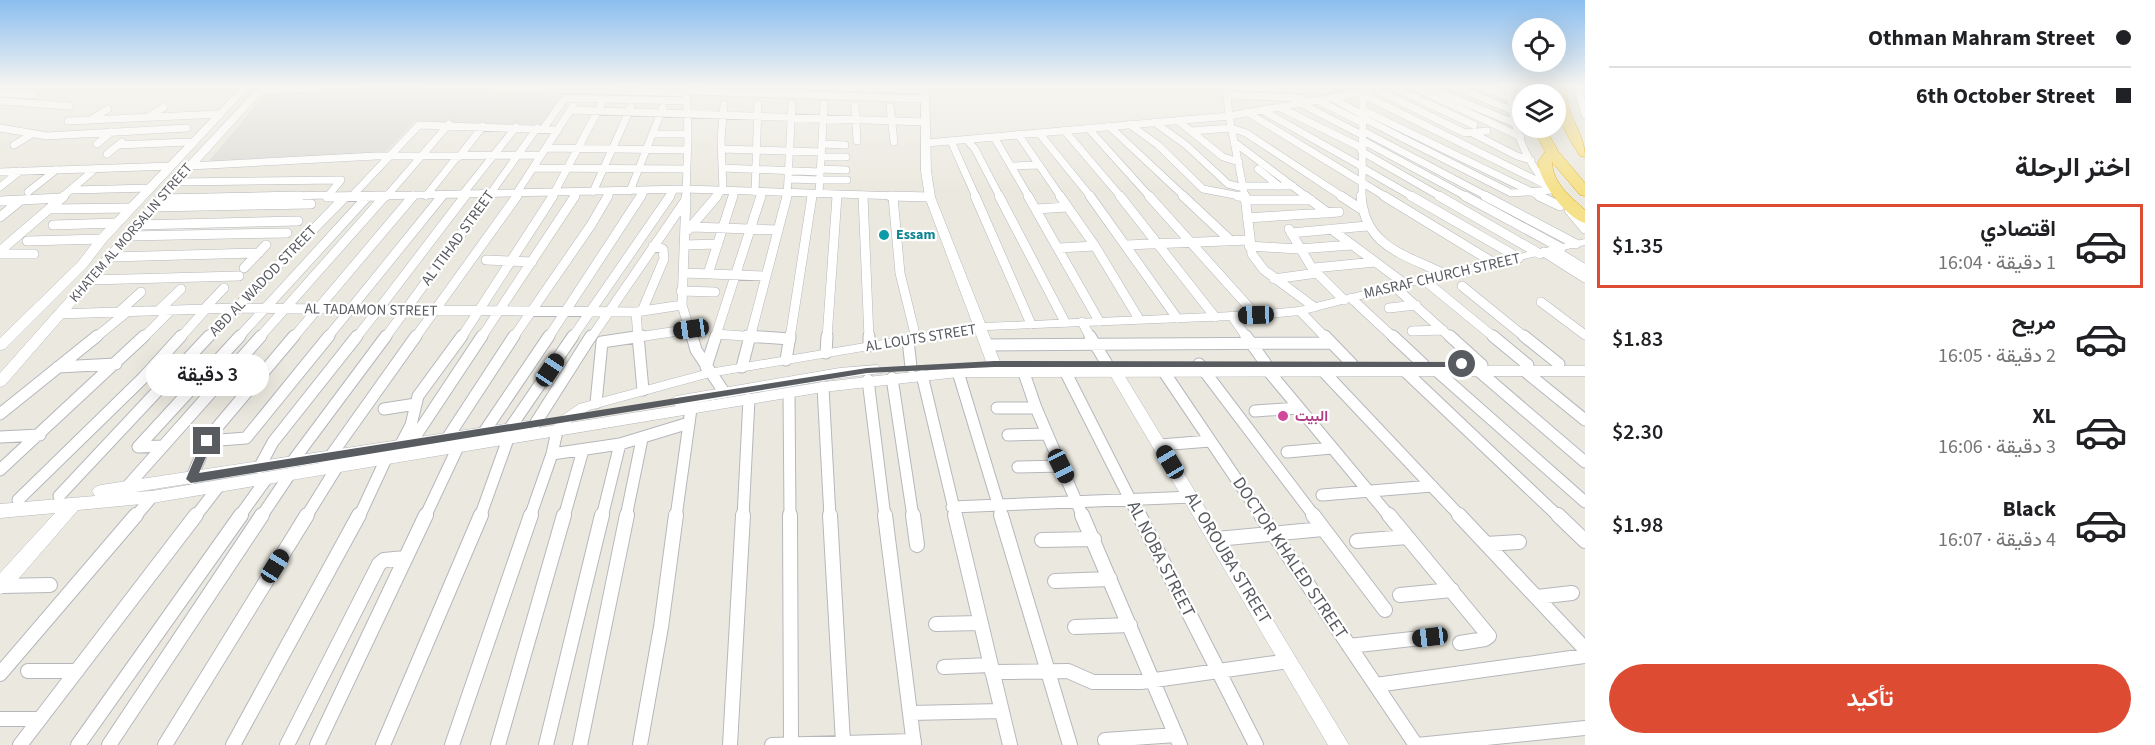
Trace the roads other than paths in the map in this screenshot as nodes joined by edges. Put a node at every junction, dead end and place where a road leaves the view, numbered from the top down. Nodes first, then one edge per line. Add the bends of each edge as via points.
1 (856, 120) edge
2 (68, 121) dead end
3 (79, 121) joint
4 (100, 121) edge
5 (127, 121) edge
6 (159, 121) edge
7 (214, 121) edge
8 (233, 121) edge
9 (546, 121) edge
10 (564, 121) edge
11 (593, 121) edge
12 (625, 121) edge
13 (658, 121) edge
14 (688, 121) edge
15 (723, 121) edge
16 (757, 121) edge
17 (791, 121) edge
18 (823, 121) edge
19 (884, 121) edge
20 (892, 121) junction
21 (1168, 121) edge
22 (1177, 121) edge
23 (1230, 121) edge
24 (1249, 121) edge
25 (1269, 121) edge
26 (1274, 121) edge
27 (1329, 121) edge
28 (1341, 121) edge
29 (1349, 121) edge
30 (1354, 121) edge
31 (1362, 121) edge
32 (1416, 121) edge
33 (1442, 121) edge
34 (1467, 121) edge
35 (1486, 121) edge
36 (1567, 121) edge
37 (926, 122) joint
38 (1154, 122) junction
39 (1420, 123) junction
40 (449, 124) junction
41 (1129, 124) junction
42 (1474, 124) dead end
43 (483, 126) junction
44 (1109, 126) junction
45 (1396, 126) junction
46 (187, 128) dead end
47 (516, 128) junction
48 (1088, 128) junction
49 (1231, 128) junction
50 (540, 129) junction
51 (2, 130) edge
52 (150, 130) junction
53 (558, 130) junction
54 (1064, 130) junction
55 (1362, 130) junction
56 (136, 131) junction
57 (1191, 131) junction
58 (113, 132) junction
59 (1487, 132) dead end
60 (1039, 133) junction
61 (1468, 133) junction
62 (1512, 133) edge
63 (32, 134) junction
64 (86, 134) junction
65 (652, 134) junction
66 (688, 134) junction
67 (1018, 135) junction
68 (58, 136) junction
69 (1448, 136) junction
70 (994, 137) junction
71 (1521, 138) edge
72 (1544, 138) edge
73 (1423, 139) junction
74 (967, 140) junction
75 (1503, 140) dead end
76 (857, 141) dead end
77 (894, 141) dead end
78 (951, 141) junction
79 (188, 142) dead end
80 (1234, 142) junction
81 (1490, 142) junction
82 (927, 143) junction
83 (97, 144) dead end
84 (845, 144) dead end
85 (14, 145) dead end
86 (118, 145) junction
87 (1467, 146) junction
88 (1443, 148) junction
89 (579, 149) junction
90 (722, 149) junction
91 (612, 150) junction
92 (688, 150) junction
93 (755, 150) junction
94 (646, 151) junction
95 (790, 151) junction
96 (821, 151) junction
97 (544, 152) junction
98 (1552, 152) junction
99 (1585, 153) edge
100 (107, 154) dead end
101 (518, 155) junction
102 (1487, 155) junction
103 (389, 156) junction
104 (491, 156) junction
105 (421, 157) junction
106 (458, 157) junction
107 (846, 157) dead end
108 (1462, 158) junction
109 (1531, 160) junction
110 (1239, 162) junction
111 (250, 163) junction
112 (1039, 165) junction
113 (171, 166) junction
114 (190, 166) junction
115 (1011, 166) junction
116 (1361, 166) junction
117 (1510, 166) junction
118 (533, 168) junction
119 (569, 168) junction
120 (687, 168) junction
121 (723, 168) junction
122 (95, 169) junction
123 (604, 169) junction
124 (756, 169) junction
125 (1258, 169) dead end
126 (56, 170) junction
127 (638, 170) junction
128 (846, 170) dead end
129 (1486, 170) junction
130 (21, 171) junction
131 (273, 171) junction
132 (0, 172) edge
133 (789, 175) junction
134 (820, 175) junction
135 (847, 180) dead end
136 (232, 181) junction
137 (1509, 181) junction
138 (175, 182) junction
139 (1544, 184) junction
140 (1279, 186) junction
141 (1293, 186) junction
142 (0, 187) edge
143 (1244, 187) junction
144 (1361, 187) junction
145 (1521, 187) junction
146 (151, 188) junction
147 (680, 189) junction
148 (72, 190) junction
149 (645, 190) junction
150 (611, 191) junction
151 (630, 191) junction
152 (722, 191) junction
153 (735, 191) junction
154 (28, 192) dead end
155 (577, 192) junction
156 (593, 192) junction
157 (759, 192) junction
158 (1532, 192) junction
159 (1585, 192) edge
160 (555, 193) junction
161 (788, 193) junction
162 (489, 194) junction
163 (517, 194) junction
164 (816, 194) junction
165 (443, 195) junction
166 (464, 195) junction
167 (837, 195) junction
168 (328, 196) junction
169 (413, 196) junction
170 (426, 196) junction
171 (863, 196) junction
172 (348, 197) junction
173 (367, 197) junction
174 (385, 197) junction
175 (893, 197) junction
176 (930, 197) junction
177 (62, 198) junction
178 (1245, 199) junction
179 (21, 200) junction
180 (686, 200) junction
181 (1311, 200) junction
182 (0, 201) edge
183 (157, 203) junction
184 (311, 204) dead end
185 (1560, 206) dead end
186 (1067, 207) junction
187 (131, 208) junction
188 (50, 209) junction
189 (1036, 209) junction
190 (1364, 211) junction
191 (1339, 212) dead end
192 (1328, 213) junction
193 (0, 217) edge
194 (1247, 218) junction
195 (1585, 218) edge
196 (298, 221) dead end
197 (117, 223) junction
198 (537, 223) junction
199 (556, 224) junction
200 (669, 224) junction
201 (53, 225) dead end
202 (138, 225) junction
203 (1367, 226) junction
204 (687, 228) junction
205 (723, 228) junction
206 (750, 229) junction
207 (1331, 229) junction
208 (1585, 229) edge
209 (778, 230) junction
210 (287, 233) dead end
211 (102, 239) junction
212 (125, 240) junction
213 (1230, 240) junction
214 (27, 241) dead end
215 (1190, 241) junction
216 (1157, 243) junction
217 (1249, 243) junction
218 (718, 244) junction
219 (1581, 244) edge
220 (266, 245) dead end
221 (684, 245) junction
222 (1125, 245) junction
223 (1352, 245) junction
224 (653, 246) junction
225 (1095, 246) junction
226 (1059, 248) junction
227 (1298, 249) junction
228 (1550, 251) junction
229 (0, 252) edge
230 (259, 253) junction
231 (34, 254) dead end
232 (111, 257) junction
233 (1519, 258) junction
234 (486, 260) dead end
235 (511, 261) junction
236 (532, 262) junction
237 (1375, 262) junction
238 (1494, 263) junction
239 (82, 265) junction
240 (1585, 269) edge
241 (1316, 271) junction
242 (683, 273) junction
243 (708, 274) junction
244 (1444, 274) junction
245 (735, 275) junction
246 (766, 276) junction
247 (1585, 278) edge
248 (1274, 279) junction
249 (1423, 279) junction
250 (90, 280) junction
251 (1400, 285) junction
252 (1462, 286) dead end
253 (224, 288) dead end
254 (181, 289) dead end
255 (681, 291) junction
256 (715, 291) dead end
257 (141, 292) dead end
258 (1348, 299) junction
259 (1541, 302) dead end
260 (1416, 305) junction
261 (682, 306) junction
262 (1314, 307) junction
263 (235, 308) junction
264 (1389, 308) dead end
265 (205, 309) junction
266 (265, 309) junction
267 (283, 309) junction
268 (318, 310) junction
269 (349, 310) junction
270 (378, 310) junction
271 (404, 310) junction
272 (164, 311) junction
273 (435, 311) junction
274 (477, 311) junction
275 (639, 311) junction
276 (1300, 311) junction
277 (123, 312) junction
278 (499, 312) junction
279 (530, 312) junction
280 (589, 312) junction
281 (607, 312) junction
282 (563, 313) junction
283 (59, 314) junction
284 (1256, 315) junction
285 (1215, 316) junction
286 (1232, 316) junction
287 (1177, 318) junction
288 (1139, 320) junction
289 (1099, 321) junction
290 (1065, 322) junction
291 (1082, 322) junction
292 (1030, 324) junction
293 (981, 327) junction
294 (691, 329) junction
295 (1443, 330) junction
296 (1412, 332) dead end
297 (716, 334) junction
298 (1585, 334) edge
299 (750, 336) junction
300 (638, 337) junction
301 (789, 339) junction
302 (912, 339) junction
303 (1251, 343) junction
304 (1331, 343) junction
305 (1096, 344) junction
306 (987, 345) junction
307 (0, 346) edge
308 (869, 346) junction
309 (826, 353) junction
310 (0, 357) edge
311 (786, 360) junction
312 (116, 364) junction
313 (994, 364) junction
314 (1352, 364) junction
315 (1423, 364) junction
316 (1560, 364) junction
317 (58, 367) junction
318 (742, 367) junction
319 (1112, 368) junction
320 (1202, 368) junction
321 (1268, 368) junction
322 (1481, 368) junction
323 (1527, 368) junction
324 (0, 369) edge
325 (708, 370) junction
326 (1584, 370) edge
327 (916, 371) junction
328 (958, 372) junction
329 (1164, 372) junction
330 (1325, 372) junction
331 (1406, 372) junction
332 (1438, 372) junction
333 (1024, 373) junction
334 (1066, 373) junction
335 (892, 378) junction
336 (868, 380) junction
337 (0, 382) edge
338 (823, 387) junction
339 (643, 390) junction
340 (724, 392) junction
341 (789, 393) junction
342 (749, 399) junction
343 (596, 403) junction
344 (416, 404) junction
345 (997, 408) dead end
346 (1036, 408) junction
347 (1299, 408) junction
348 (384, 410) dead end
349 (1255, 411) dead end
350 (0, 414) edge
351 (1582, 415) edge
352 (690, 416) junction
353 (535, 424) junction
354 (561, 425) junction
355 (484, 432) junction
356 (509, 433) junction
357 (1047, 434) junction
358 (40, 435) junction
359 (1008, 435) dead end
360 (0, 437) edge
361 (642, 439) junction
362 (207, 441) junction
363 (1210, 441) junction
364 (453, 442) junction
365 (406, 444) junction
366 (620, 444) junction
367 (1160, 445) junction
368 (162, 446) junction
369 (1332, 448) junction
370 (583, 450) junction
371 (1287, 452) dead end
372 (552, 454) junction
373 (386, 459) junction
374 (1585, 462) edge
375 (330, 464) junction
376 (1061, 466) junction
377 (1018, 467) dead end
378 (291, 468) junction
379 (0, 470) edge
380 (263, 473) junction
381 (191, 479) junction
382 (219, 486) junction
383 (1432, 486) junction
384 (125, 489) junction
385 (1369, 492) junction
386 (1322, 495) dead end
387 (152, 497) junction
388 (1192, 497) junction
389 (18, 500) junction
390 (66, 500) junction
391 (0, 501) edge
392 (1132, 501) junction
393 (1078, 502) junction
394 (1585, 502) edge
395 (997, 505) junction
396 (952, 507) junction
397 (0, 511) edge
398 (1323, 529) junction
399 (1274, 534) junction
400 (1407, 537) junction
401 (1094, 539) junction
402 (1217, 539) junction
403 (1042, 540) dead end
404 (1358, 541) dead end
405 (1585, 541) edge
406 (1519, 542) dead end
407 (1486, 544) junction
408 (917, 545) dead end
409 (405, 558) junction
410 (1110, 579) junction
411 (1055, 581) dead end
412 (50, 585) dead end
413 (0, 586) edge
414 (1452, 590) junction
415 (1572, 593) dead end
416 (1400, 596) dead end
417 (1537, 597) junction
418 (1384, 610) dead end
419 (980, 623) junction
420 (936, 624) dead end
421 (1130, 625) junction
422 (1075, 627) dead end
423 (1430, 637) dead end
424 (1460, 643) dead end
425 (1349, 646) junction
426 (1585, 649) edge
427 (1585, 656) edge
428 (1289, 661) junction
429 (944, 667) dead end
430 (991, 669) junction
431 (28, 671) dead end
432 (77, 671) junction
433 (1218, 671) junction
434 (1047, 672) junction
435 (0, 674) edge
436 (1153, 680) junction
437 (1376, 685) junction
438 (1002, 711) junction
439 (910, 713) junction
440 (0, 719) edge
441 (40, 719) junction
442 (1585, 728) edge
443 (1105, 740) dead end
444 (1178, 740) edge
445 (843, 742) junction
446 (1130, 742) edge
447 (791, 743) junction
448 (914, 743) edge
449 (819, 744) edge
450 (20, 745) edge
451 (78, 745) edge
452 (109, 745) edge
453 (165, 745) edge
454 (233, 745) edge
455 (287, 745) edge
456 (317, 745) edge
457 (383, 745) edge
458 (452, 745) edge
459 (498, 745) edge
460 (546, 745) edge
461 (580, 745) edge
462 (640, 745) edge
463 (730, 745) edge
464 (772, 745) edge
465 (1010, 745) edge
466 (1070, 745) edge
467 (1256, 745) edge
468 (1339, 745) edge
469 (1417, 745) edge

1 - 76 street
2 - 3 street
3 - 68 street
4 - 64 street
5 - 58 street
6 - 52 street
7 - 113 main road, KHATEM AL MORSALIN STREET
8 - 114 main road, KHATEM AL MORSALIN STREET
9 - 50 street, AL ITIHAD STREET
10 - 53 street
11 - 89 street
12 - 91 street
13 - 65 street
14 - 66 street
15 - 90 street
16 - 93 street
17 - 95 street
18 - 96 street
19 - 20 street
20 - 37 street
20 - 77 street
21 - 38 street
22 - 57 street
23 - 49 street
24 - 144 street
25 - 144 street
26 - 116 street
27 - 55 street
28 - 55 street
29 - 55 street
30 - 55 street
31 - 55 street
32 - 39 street
33 - 61 street
34 - 42 street
35 - 62 street
36 - 99 highway
37 - 82 street
38 - 41 street
38 - 143 street via 1228,184
39 - 45 street
39 - 69 street
40 - 43 street
40 - 103 street, ABD AL WADOD STREET via 417,126
40 - 105 street
41 - 44 street
41 - 178 street via 1158,145 1203,189
43 - 47 street
43 - 106 street
44 - 48 street
44 - 213 street
45 - 55 street
45 - 73 street
46 - 52 street
47 - 50 street
47 - 104 street
48 - 54 street
48 - 215 street
49 - 57 street
49 - 80 street
49 - 190 street via 1246,133
50 - 53 street
50 - 101 street, AL ITIHAD STREET
51 - 63 street
52 - 56 street
53 - 97 street
54 - 60 street
54 - 216 street
55 - 116 street
55 - 158 street via 1511,193
55 - 219 street
55 - 228 street
55 - 228 street
56 - 58 street
56 - 86 street
57 - 110 street via 1223,157
58 - 64 street
58 - 83 street
59 - 61 street
60 - 67 street
60 - 222 street
61 - 81 street
63 - 68 street
63 - 85 street
64 - 68 street
65 - 66 street
65 - 94 street
66 - 92 street
67 - 70 street
67 - 112 street
69 - 73 street
69 - 87 street
70 - 74 street
70 - 115 street
71 - 109 street
72 - 98 highway
73 - 88 street
74 - 78 street
74 - 290 street via 975,148
75 - 81 street
78 - 82 street
78 - 292 street
79 - 86 street
80 - 110 street
80 - 141 street
81 - 109 street
82 - 176 street
84 - 96 street
86 - 100 street
87 - 88 street
87 - 102 street
88 - 108 street
89 - 91 street
89 - 97 street
89 - 119 street
90 - 93 street
90 - 121 street
91 - 94 street
91 - 123 street
92 - 94 street
92 - 120 street
93 - 95 street
93 - 124 street
94 - 127 street
95 - 96 street
95 - 133 street
96 - 107 street
96 - 134 street
97 - 101 street
97 - 118 street
98 - 159 highway
98 - 195 highway via 1545,162 1546,174
101 - 104 street
101 - 162 street, AL ITIHAD STREET
102 - 108 street
102 - 117 street
103 - 105 street
103 - 131 street
103 - 172 street, ABD AL WADOD STREET
104 - 106 street
104 - 166 street
105 - 106 street
105 - 174 street
106 - 170 street
108 - 129 street
109 - 139 street
110 - 143 street
111 - 114 street
111 - 131 street
111 - 136 street
112 - 115 street
112 - 186 street
113 - 122 street
113 - 146 main road, KHATEM AL MORSALIN STREET
114 - 138 main road, KHATEM AL MORSALIN STREET
115 - 189 street
116 - 144 street
116 - 233 street
117 - 129 street
117 - 139 street
118 - 119 street
118 - 163 street
119 - 123 street
119 - 160 street
120 - 127 street
120 - 147 street
121 - 124 street
121 - 152 street
122 - 126 street
122 - 148 street
123 - 127 street
123 - 156 street
124 - 133 street
124 - 157 street
125 - 140 street
126 - 130 street
126 - 154 street
127 - 151 street
128 - 134 street
129 - 137 street
130 - 132 street
130 - 142 street
131 - 136 street
131 - 168 street via 341,180
133 - 134 street
133 - 161 street
134 - 135 street
134 - 164 street
136 - 138 street
137 - 139 street
137 - 145 street
138 - 183 main road, KHATEM AL MORSALIN STREET
139 - 145 street
139 - 158 street
139 - 208 street
140 - 141 street
140 - 143 street
141 - 181 street
143 - 178 street
144 - 190 street
144 - 238 street
145 - 158 street
146 - 148 street
146 - 187 main road, KHATEM AL MORSALIN STREET
147 - 149 street
147 - 152 street
147 - 180 street
147 - 280 street
148 - 177 street
149 - 151 street
149 - 282 street
150 - 151 street
150 - 156 street
150 - 279 street
152 - 153 street
152 - 204 street
153 - 157 street
153 - 205 street
155 - 156 street
155 - 160 street
155 - 199 street
157 - 161 street
157 - 206 street
158 - 185 street
160 - 163 street
160 - 198 street
161 - 164 street
161 - 209 street
162 - 163 street
162 - 166 street
162 - 271 street, AL ITIHAD STREET
163 - 273 street
164 - 167 street
164 - 301 street
165 - 166 street
165 - 170 street
165 - 269 street
166 - 270 street
167 - 171 street
167 - 309 street
168 - 172 street
168 - 183 street
169 - 170 street
169 - 174 street
169 - 268 street
171 - 175 street
171 - 308 street
172 - 173 street
172 - 263 street, ABD AL WADOD STREET
173 - 174 street
173 - 266 street
174 - 267 street
175 - 176 street
175 - 302 street via 900,273
176 - 293 street
177 - 179 street
177 - 188 street
178 - 181 street
178 - 194 street
179 - 182 street
179 - 193 street
180 - 200 street
180 - 204 street
181 - 192 street
183 - 184 street
183 - 202 main road, KHATEM AL MORSALIN STREET
186 - 189 street
186 - 225 street
187 - 188 street
187 - 197 main road, KHATEM AL MORSALIN STREET
188 - 229 street
189 - 226 street
190 - 203 street
191 - 192 street
192 - 194 street
194 - 217 street
196 - 202 street
197 - 201 street
197 - 211 main road, KHATEM AL MORSALIN STREET
198 - 199 street
198 - 235 street
199 - 236 street
200 - 204 street
200 - 224 street
202 - 212 main road, KHATEM AL MORSALIN STREET
203 - 207 street
203 - 244 street via 1380,239
204 - 205 street
204 - 221 street
205 - 206 street
205 - 218 street
206 - 209 street
206 - 245 street
207 - 223 street
207 - 227 street via 1290,231
209 - 246 street
210 - 212 street
211 - 214 street
211 - 239 main road, KHATEM AL MORSALIN STREET
212 - 232 main road, KHATEM AL MORSALIN STREET
212 - 324 main road via 100,260
213 - 215 street
213 - 217 street
215 - 216 street
215 - 284 street
216 - 222 street
216 - 285 street
217 - 227 street
217 - 248 street via 1257,262
218 - 221 street
218 - 243 street
219 - 228 street, MASRAF CHURCH STREET
220 - 230 street
221 - 242 street
222 - 287 street
223 - 227 street
223 - 237 street
224 - 275 street via 663,249 664,259
224 - 281 street
225 - 226 street
225 - 288 street
226 - 289 street
227 - 241 street
228 - 233 street, MASRAF CHURCH STREET
228 - 240 street
228 - 247 street
229 - 231 street
230 - 232 street
230 - 250 street via 241,272
232 - 250 main road, KHATEM AL MORSALIN STREET
233 - 238 street, MASRAF CHURCH STREET
234 - 235 street
235 - 236 street
235 - 274 street
236 - 278 street
237 - 241 street
237 - 251 street
238 - 244 street, MASRAF CHURCH STREET
239 - 307 main road, KHATEM AL MORSALIN STREET
239 - 310 main road
241 - 248 street
241 - 258 street via 1325,284
242 - 243 street
242 - 255 street
243 - 245 street
244 - 249 street, MASRAF CHURCH STREET
245 - 246 street
245 - 297 street
246 - 299 street
248 - 262 street
249 - 251 street, MASRAF CHURCH STREET
249 - 323 street
250 - 283 main road, KHATEM AL MORSALIN STREET
251 - 258 street, MASRAF CHURCH STREET
251 - 260 street
252 - 316 street
253 - 265 street
254 - 272 street
255 - 256 street
255 - 261 street
257 - 277 street
258 - 262 street, MASRAF CHURCH STREET
258 - 315 street
259 - 298 street
260 - 264 street
260 - 295 street
261 - 275 street, AL TADAMON STREET
261 - 294 street
262 - 276 street, MASRAF CHURCH STREET
263 - 265 street, AL TADAMON STREET
263 - 266 street, AL TADAMON STREET
263 - 390 street, ABD AL WADOD STREET
265 - 272 street, AL TADAMON STREET
265 - 389 street via 143,378
266 - 267 street, AL TADAMON STREET
266 - 368 street via 138,447
267 - 268 street, AL TADAMON STREET
267 - 368 street
268 - 269 street, AL TADAMON STREET
268 - 362 street
269 - 270 street, AL TADAMON STREET
269 - 362 street via 246,438
270 - 271 street, AL TADAMON STREET
270 - 380 street via 273,442
271 - 273 street, AL TADAMON STREET
271 - 378 street, AL ITIHAD STREET
272 - 277 street, AL TADAMON STREET
272 - 312 street
273 - 274 street, AL TADAMON STREET
273 - 375 street
274 - 278 street, AL TADAMON STREET
274 - 344 street via 422,388
275 - 281 street, AL TADAMON STREET
275 - 300 street
276 - 284 street, AL LOUTS STREET
276 - 304 street
277 - 283 street, AL TADAMON STREET
277 - 317 street
278 - 279 street, AL TADAMON STREET
278 - 365 street
279 - 282 street, AL TADAMON STREET
279 - 364 street
280 - 281 street, AL TADAMON STREET
280 - 282 street, AL TADAMON STREET
280 - 356 street
281 - 353 street
282 - 355 street
283 - 337 main road, KHATEM AL MORSALIN STREET
284 - 286 street, AL LOUTS STREET
285 - 286 street, AL LOUTS STREET
285 - 287 street, AL LOUTS STREET
286 - 303 street
287 - 288 street, AL LOUTS STREET
288 - 289 street, AL LOUTS STREET
289 - 291 street, AL LOUTS STREET
290 - 291 street, AL LOUTS STREET
290 - 292 street, AL LOUTS STREET
291 - 305 street
292 - 293 street, AL LOUTS STREET
293 - 302 street, AL LOUTS STREET
293 - 306 street
294 - 300 street
294 - 325 street via 696,350
295 - 296 street
295 - 322 street
297 - 299 street
297 - 325 street
299 - 301 street
299 - 318 street
300 - 339 street
300 - 343 street via 604,341 601,345
301 - 311 street
302 - 308 street, AL LOUTS STREET
302 - 327 street
303 - 304 street
303 - 305 street
303 - 321 street
304 - 314 street
305 - 306 street
305 - 319 street
306 - 313 street
308 - 309 street, AL LOUTS STREET
309 - 311 street, AL LOUTS STREET
311 - 318 street, AL LOUTS STREET
312 - 317 street
312 - 358 street
313 - 319 main road
313 - 327 main road
314 - 315 main road
314 - 321 main road
315 - 322 main road
316 - 323 main road
316 - 326 main road
317 - 350 street
318 - 325 street, AL LOUTS STREET
319 - 320 main road
319 - 329 main road
319 - 334 main road
319 - 367 street, AL OROUBA STREET
320 - 321 main road
320 - 329 main road
320 - 398 street
321 - 330 main road
321 - 347 street
322 - 323 main road
322 - 332 main road
322 - 374 street
323 - 326 main road
323 - 351 street
325 - 339 street, AL LOUTS STREET
325 - 340 street
327 - 328 main road
327 - 335 main road
327 - 340 main road via 840,373
327 - 396 street
328 - 333 main road
328 - 395 street
329 - 363 street, DOCTOR KHALED STREET
330 - 331 main road
330 - 383 street
331 - 332 main road
331 - 405 street
332 - 394 street
333 - 334 main road
333 - 346 street
334 - 392 street, AL NOBA STREET
335 - 336 main road
335 - 408 street
336 - 338 main road
336 - 439 street
338 - 341 main road
338 - 445 street
339 - 343 street, AL LOUTS STREET
340 - 354 main road
341 - 342 main road
341 - 447 street
342 - 352 main road
342 - 463 street
343 - 354 street, AL LOUTS STREET
344 - 348 street
344 - 365 street
345 - 346 street
346 - 357 street
347 - 349 street
347 - 369 street
352 - 354 main road
352 - 361 street
352 - 462 street via 661,627
353 - 354 main road
353 - 356 main road
354 - 356 main road
354 - 372 street
355 - 356 main road
355 - 364 main road
356 - 364 main road
356 - 457 street via 480,518
357 - 359 street
357 - 376 street
358 - 360 street
358 - 379 street
361 - 366 street
361 - 461 street
362 - 381 street
363 - 367 street
363 - 399 street, DOCTOR KHALED STREET
364 - 365 main road
364 - 373 main road
364 - 409 street
365 - 375 main road
366 - 370 street
366 - 460 street
367 - 388 street, AL OROUBA STREET
368 - 384 street
369 - 371 street
369 - 385 street
370 - 372 street
370 - 459 street
372 - 458 street
373 - 375 main road
373 - 454 street via 364,507
375 - 378 main road
375 - 453 street
376 - 377 street
376 - 393 street
378 - 380 main road
378 - 452 street, AL ITIHAD STREET
380 - 381 main road
380 - 382 main road
380 - 451 street
381 - 384 main road
382 - 387 main road
382 - 432 street
383 - 385 street
383 - 407 street
384 - 390 main road
385 - 386 street
385 - 400 street
387 - 390 main road
387 - 435 street
388 - 392 street
388 - 402 street, AL OROUBA STREET
389 - 390 main road
389 - 391 main road
390 - 397 main road
390 - 413 main road
392 - 393 street
392 - 433 street, AL NOBA STREET
393 - 395 street
393 - 401 street
395 - 396 street
395 - 434 street
396 - 419 street
398 - 399 street
398 - 418 street
399 - 402 street
399 - 425 street, DOCTOR KHALED STREET
400 - 404 street
400 - 414 street
401 - 403 street
401 - 410 street
402 - 428 street, AL OROUBA STREET
406 - 407 street
407 - 417 street
409 - 455 street via 379,564
409 - 456 street
410 - 411 street
410 - 421 street
412 - 413 street
414 - 416 street
414 - 424 street via 1489,636
415 - 417 street
417 - 426 street
419 - 420 street
419 - 430 street
421 - 422 street
421 - 436 street
423 - 425 street
425 - 437 street, DOCTOR KHALED STREET
427 - 437 street
428 - 433 street
428 - 468 street, AL OROUBA STREET
429 - 430 street
430 - 434 street
430 - 438 street
431 - 432 street
432 - 441 street
433 - 436 street
433 - 467 street, AL NOBA STREET
434 - 436 street via 1074,672 1093,682
434 - 466 street
436 - 444 street
437 - 469 street, DOCTOR KHALED STREET
438 - 439 street
438 - 465 street
439 - 448 street
440 - 441 street
441 - 450 street
442 - 469 street
443 - 446 street
444 - 446 street
445 - 448 street
445 - 449 street
447 - 449 street
447 - 464 street

